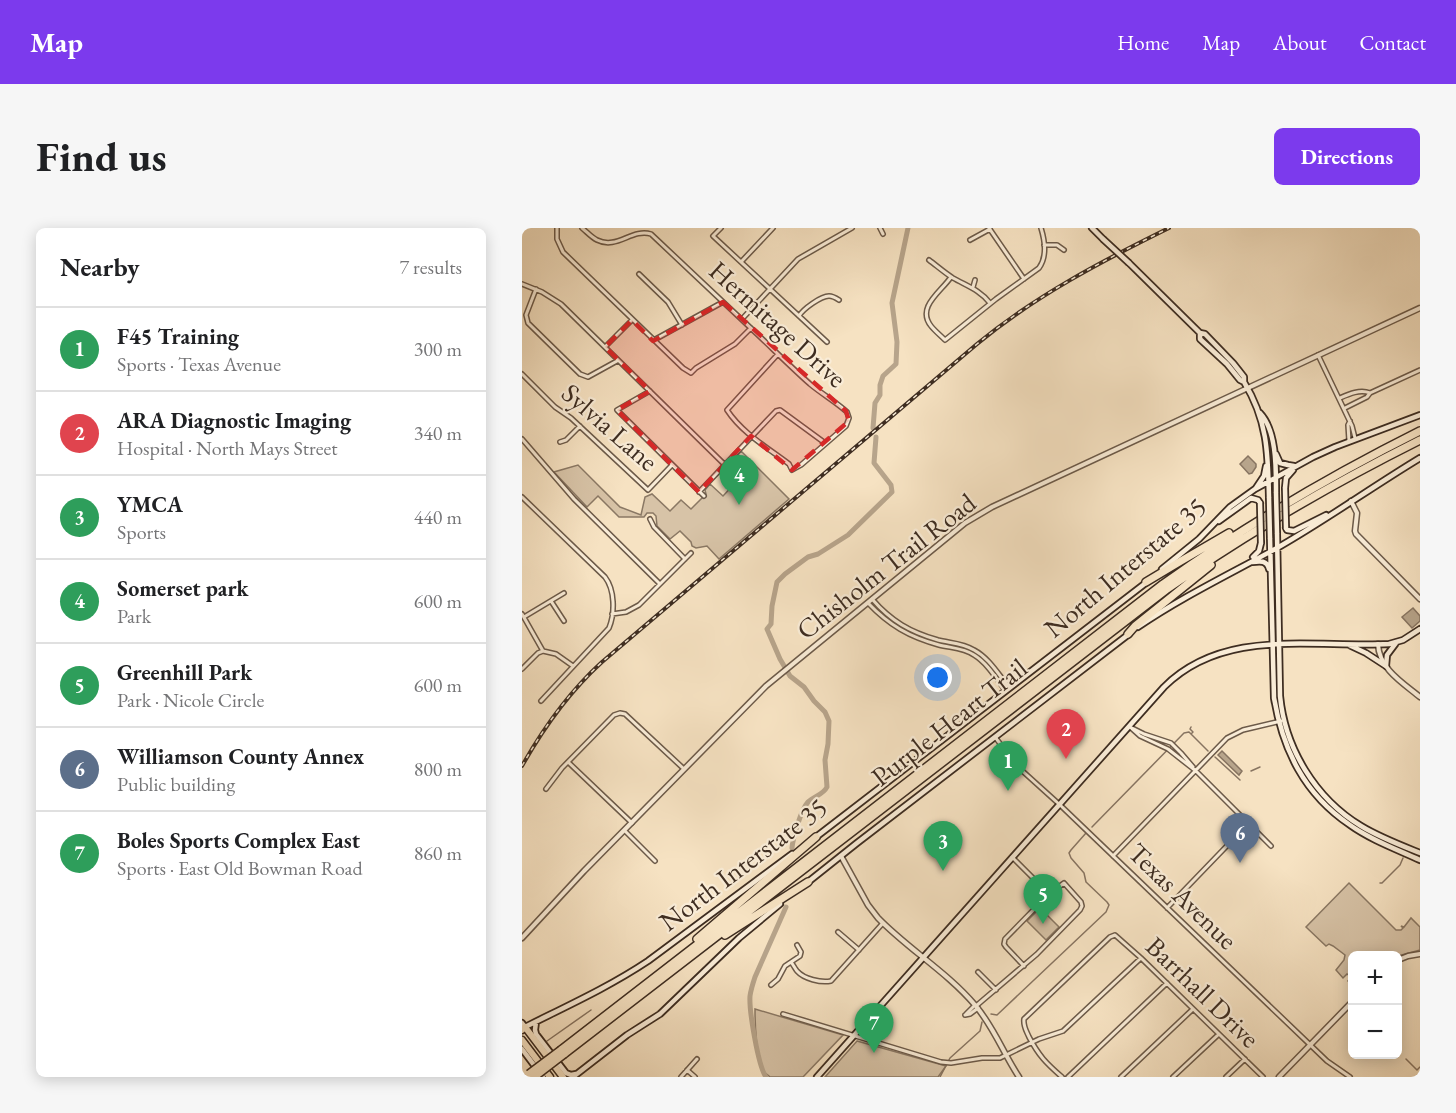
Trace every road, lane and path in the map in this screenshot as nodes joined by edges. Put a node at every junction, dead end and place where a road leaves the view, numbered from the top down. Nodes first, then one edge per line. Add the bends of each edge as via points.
1 (557, 228) edge
2 (582, 228) edge
3 (721, 228) edge
4 (772, 228) edge
5 (852, 228) edge
6 (880, 228) edge
7 (989, 228) edge
8 (1041, 228) edge
9 (1092, 228) edge
10 (883, 234) dead end
11 (970, 240) dead end
12 (1044, 245) junction
13 (1064, 250) dead end
14 (929, 260) dead end
15 (741, 262) junction
16 (639, 274) dead end
17 (951, 277) junction
18 (1024, 279) junction
19 (975, 280) dead end
20 (522, 284) edge
21 (973, 287) junction
22 (770, 288) junction
23 (536, 289) junction
24 (839, 300) dead end
25 (723, 302) junction
26 (990, 303) junction
27 (1420, 308) edge
28 (799, 316) junction
29 (632, 320) junction
30 (742, 320) junction
31 (682, 325) junction
32 (751, 328) junction
33 (654, 341) junction
34 (827, 342) dead end
35 (605, 347) junction
36 (778, 354) junction
37 (1318, 355) junction
38 (618, 360) junction
39 (1420, 370) edge
40 (522, 374) edge
41 (1248, 388) junction
42 (650, 391) junction
43 (1370, 393) junction
44 (1340, 399) junction
45 (1344, 408) junction
46 (1260, 413) junction
47 (1420, 415) edge
48 (579, 426) junction
49 (1420, 430) edge
50 (751, 436) junction
51 (522, 439) edge
52 (1272, 440) junction
53 (1352, 440) junction
54 (1420, 440) edge
55 (560, 442) dead end
56 (825, 443) junction
57 (1268, 452) junction
58 (1420, 458) edge
59 (724, 464) junction
60 (672, 465) junction
61 (1297, 466) junction
62 (1276, 478) junction
63 (1269, 483) junction
64 (1255, 489) junction
65 (699, 492) junction
66 (704, 496) dead end
67 (1298, 496) junction
68 (522, 497) edge
69 (1353, 502) junction
70 (1338, 510) junction
71 (650, 519) dead end
72 (1273, 520) junction
73 (1209, 529) junction
74 (1276, 548) junction
75 (1270, 551) junction
76 (691, 553) dead end
77 (685, 560) junction
78 (1246, 563) junction
79 (1146, 582) junction
80 (660, 584) junction
81 (1271, 585) junction
82 (564, 593) dead end
83 (872, 599) junction
84 (1420, 599) edge
85 (551, 601) junction
86 (868, 603) junction
87 (612, 614) junction
88 (523, 616) edge
89 (564, 621) dead end
90 (1420, 630) edge
91 (1128, 634) junction
92 (1398, 641) junction
93 (1272, 644) junction
94 (1278, 644) junction
95 (1378, 644) junction
96 (1348, 645) junction
97 (543, 651) junction
98 (573, 666) junction
99 (1386, 666) junction
100 (522, 669) edge
101 (995, 673) junction
102 (1007, 689) junction
103 (1420, 697) edge
104 (541, 701) dead end
105 (1281, 721) junction
106 (1129, 726) junction
107 (994, 737) junction
108 (568, 762) junction
109 (684, 770) junction
110 (1196, 771) junction
111 (546, 789) dead end
112 (1059, 804) junction
113 (632, 823) junction
114 (1248, 824) junction
115 (625, 831) junction
116 (816, 837) junction
117 (1271, 846) dead end
118 (1420, 853) edge
119 (841, 856) junction
120 (1113, 856) junction
121 (1012, 857) junction
122 (1420, 860) edge
123 (656, 861) dead end
124 (808, 882) junction
125 (1049, 894) junction
126 (1167, 908) junction
127 (883, 923) junction
128 (838, 932) dead end
129 (522, 938) edge
130 (797, 945) dead end
131 (859, 950) junction
132 (1420, 954) edge
133 (923, 957) junction
134 (1141, 958) junction
135 (1402, 958) edge
136 (791, 962) junction
137 (1024, 966) junction
138 (978, 972) dead end
139 (1167, 983) junction
140 (771, 986) dead end
141 (996, 990) junction
142 (638, 998) junction
143 (1350, 1005) edge
144 (976, 1006) junction
145 (1193, 1009) junction
146 (613, 1010) junction
147 (783, 1014) dead end
148 (536, 1022) junction
149 (523, 1027) edge
150 (1219, 1034) junction
151 (854, 1035) junction
152 (522, 1040) edge
153 (1032, 1042) junction
154 (1310, 1045) junction
155 (522, 1049) edge
156 (562, 1052) junction
157 (1006, 1055) junction
158 (697, 1059) dead end
159 (1245, 1059) junction
160 (687, 1070) junction
161 (546, 1075) edge
162 (528, 1076) edge
163 (575, 1076) edge
164 (563, 1077) edge
165 (681, 1077) edge
166 (695, 1077) edge
167 (817, 1077) edge
168 (1019, 1077) edge
169 (1062, 1077) edge
170 (1068, 1077) edge
171 (1121, 1077) edge
172 (1173, 1077) edge
173 (1226, 1077) edge
174 (1263, 1077) edge
175 (1279, 1077) edge
176 (1350, 1077) edge

1 - 29 street via 563,252
2 - 25 street, Hermitage Drive via 604,242 637,231 648,232
3 - 15 street via 713,236
4 - 15 street
5 - 22 street via 802,256
6 - 10 street
7 - 11 street
7 - 18 street
8 - 12 street
9 - 41 main road, bridge via 1228,357
12 - 13 street via 1057,245
12 - 18 street via 1042,265
14 - 17 street
15 - 22 street
16 - 31 street via 668,302
17 - 21 street
17 - 26 street via 926,310 930,324 945,340
18 - 26 street
19 - 21 street
20 - 23 street
21 - 26 street
22 - 28 street
22 - 30 street
23 - 35 street via 561,304
23 - 38 street via 526,315 528,323 580,374 588,377
24 - 28 street via 826,297
25 - 30 street, Hermitage Drive
25 - 31 street
27 - 37 street, Chisholm Trail Road
28 - 34 street
29 - 33 street
29 - 35 street
30 - 32 street, Hermitage Drive
31 - 33 street
32 - 33 street via 735,344 691,373
32 - 36 street, Hermitage Drive
35 - 38 street
36 - 50 street via 727,410
36 - 56 street, Hermitage Drive via 848,413 846,426
37 - 41 street, Chisholm Trail Road
37 - 44 street
38 - 42 street
39 - 43 street
40 - 48 street, Sylvia Lane
41 - 46 main road
41 - 83 street, Chisholm Trail Road via 973,517
42 - 59 street
42 - 60 street via 617,410
43 - 44 street via 1349,394
43 - 45 street
44 - 45 street
45 - 53 street via 1352,426
46 - 52 main road
46 - 57 main road
47 - 53 main road, North Interstate 35
48 - 55 street
48 - 60 street, Sylvia Lane via 648,490
49 - 67 highway, Purple Heart Trail
50 - 56 street via 780,410
50 - 56 street, Hermitage Drive via 792,470
50 - 59 street
51 - 80 street via 574,499
52 - 61 main road via 1280,463
52 - 62 main road
53 - 61 main road, North Interstate 35
54 - 72 highway, Purple Heart Trail
57 - 63 main road
57 - 64 main road via 1265,471
58 - 69 main road, North Interstate 35
59 - 65 street
60 - 65 street
61 - 62 main road, North Interstate 35
61 - 70 main road, bridge via 1286,478 1287,530 1294,531
62 - 63 main road, North Interstate 35
62 - 74 main road, bridge
63 - 64 main road, North Interstate 35
63 - 75 main road, bridge
64 - 73 main road, North Interstate 35
65 - 66 street
67 - 79 highway
67 - 146 highway, Purple Heart Trail via 1137,603
68 - 87 street via 608,580
69 - 70 main road, North Interstate 35
69 - 84 street via 1356,534
70 - 74 main road, North Interstate 35
71 - 77 street
72 - 91 highway via 1205,569
72 - 142 highway, Purple Heart Trail via 1167,590
73 - 78 main road, bridge via 1247,500 1258,500 1261,543 1259,551
73 - 79 main road, North Interstate 35
74 - 75 main road, North Interstate 35
74 - 94 main road
75 - 78 main road, North Interstate 35
75 - 81 main road
76 - 77 street
77 - 80 street
78 - 81 main road via 1267,564
78 - 91 main road, North Interstate 35
79 - 102 main road, North Interstate 35
80 - 87 street via 635,608
81 - 93 main road
82 - 85 street
83 - 86 street, Chisholm Trail Road
83 - 101 street via 903,626 972,648 988,660
85 - 88 street
85 - 89 street
86 - 101 street via 901,630 971,653
86 - 109 street, Chisholm Trail Road via 766,686
87 - 98 street via 606,631
88 - 97 street
90 - 92 main road
91 - 107 main road, North Interstate 35
92 - 95 main road
92 - 99 main road via 1387,655
93 - 94 main road
93 - 105 main road via 1274,698
93 - 106 main road via 1230,650 1191,666 1164,687
94 - 96 main road
94 - 105 main road
95 - 96 main road
95 - 99 street
96 - 99 main road
97 - 98 street via 556,654
97 - 100 street
98 - 104 street
99 - 103 street
101 - 102 street
102 - 116 main road, North Interstate 35
105 - 110 street via 1231,735
105 - 118 main road via 1304,768 1338,809 1367,829
105 - 122 main road via 1292,758 1328,808 1371,838
106 - 110 street
106 - 112 main road
107 - 112 street, Texas Avenue via 1018,767
107 - 119 main road, North Interstate 35
108 - 109 street via 620,713
108 - 111 street
108 - 113 street
109 - 113 street, Chisholm Trail Road
110 - 114 street
110 - 120 street
112 - 120 street, Texas Avenue
112 - 121 main road
113 - 115 street, Chisholm Trail Road
114 - 117 street
114 - 126 street
115 - 123 street
115 - 129 street, Chisholm Trail Road
116 - 146 highway
116 - 148 main road, North Interstate 35 via 641,966
119 - 124 main road, North Interstate 35
119 - 127 street via 868,905
120 - 126 street, Texas Avenue
121 - 125 street
121 - 133 main road
124 - 142 highway
124 - 163 main road, North Interstate 35 via 739,938 660,1014
125 - 137 street via 1004,941
125 - 137 street via 1064,883 1081,902 1081,908
126 - 154 street, Texas Avenue
127 - 131 street
127 - 133 street
128 - 131 street
130 - 136 street via 800,956
131 - 136 street via 828,982 802,975
132 - 135 street
133 - 144 street
133 - 151 main road
134 - 139 street, Barrhall Drive
134 - 153 street via 1066,1029
134 - 153 street, Barrhall Drive via 1114,935 1110,937 1025,1017 1024,1026
136 - 140 street
137 - 141 street
138 - 141 street
139 - 145 street, Barrhall Drive
139 - 170 street
141 - 144 street
142 - 156 highway, Purple Heart Trail
143 - 154 street
144 - 157 street
145 - 150 street, Barrhall Drive
145 - 171 street
146 - 156 highway, Purple Heart Trail
147 - 151 street
148 - 149 main road, North Interstate 35
148 - 163 main road via 536,1032 550,1052 566,1073
149 - 164 highway
150 - 159 street, Barrhall Drive
150 - 172 street
151 - 157 street via 946,1063
151 - 167 main road
152 - 161 highway
153 - 157 street
153 - 169 street via 1040,1056
154 - 175 street
154 - 176 street, Texas Avenue
155 - 161 main road
156 - 162 highway, Purple Heart Trail, bridge
157 - 168 street
158 - 160 street
159 - 173 street
159 - 174 street, Barrhall Drive
160 - 165 street
160 - 166 street

